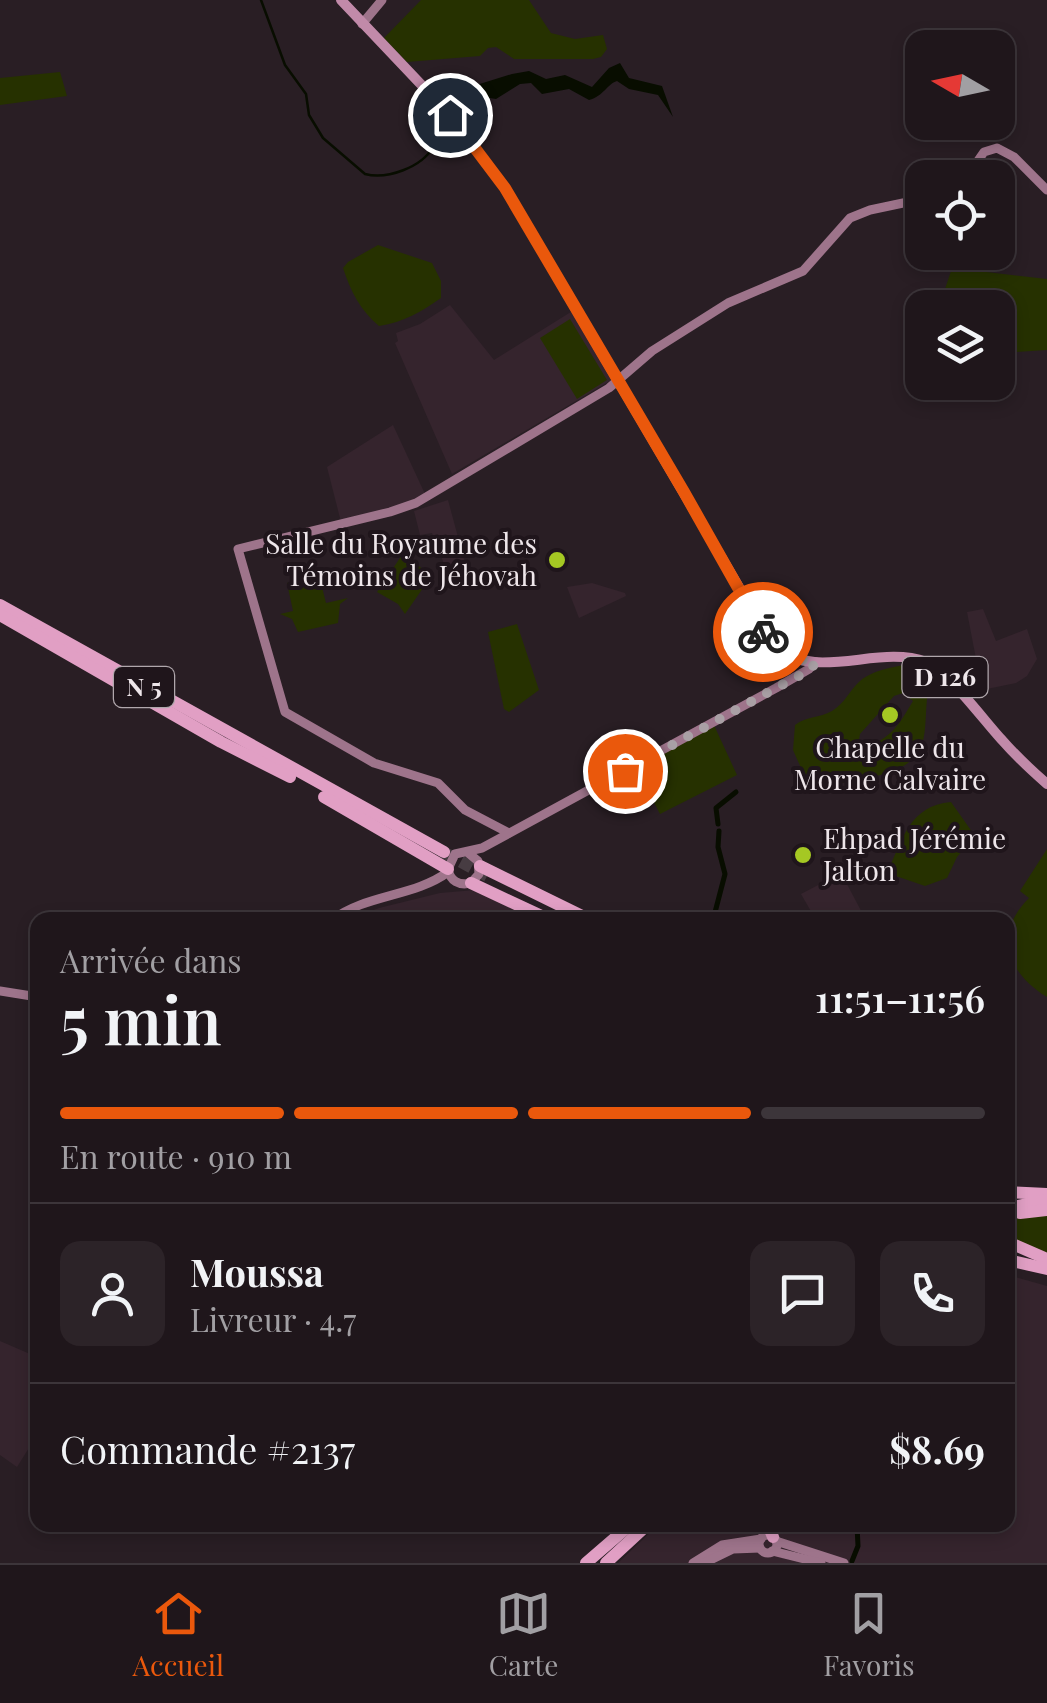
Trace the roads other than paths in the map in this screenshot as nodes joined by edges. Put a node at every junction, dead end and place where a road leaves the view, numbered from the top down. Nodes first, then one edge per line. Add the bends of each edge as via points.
1 (341, 0) edge
2 (382, 0) edge
3 (362, 24) junction
4 (978, 160) edge
5 (1047, 190) edge
6 (905, 203) edge
7 (618, 379) junction
8 (0, 605) edge
9 (0, 615) edge
10 (816, 662) junction
11 (288, 772) junction
12 (1047, 784) edge
13 (509, 834) junction
14 (482, 848) junction
15 (451, 859) junction
16 (479, 863) junction
17 (471, 882) junction
18 (345, 912) edge
19 (533, 912) edge
20 (548, 912) edge
21 (559, 912) edge
22 (574, 912) edge
23 (0, 991) edge
24 (30, 997) edge
25 (1015, 1195) edge
26 (1047, 1198) edge
27 (1015, 1206) edge
28 (1047, 1210) edge
29 (1015, 1215) edge
30 (1015, 1249) edge
31 (1015, 1261) edge
32 (1045, 1264) edge
33 (624, 1532) edge
34 (639, 1532) edge
35 (767, 1538) edge
36 (590, 1563) edge
37 (606, 1563) edge
38 (693, 1563) edge
39 (704, 1563) edge
40 (822, 1563) edge
41 (844, 1563) edge

1 - 3 main road
2 - 3 street
3 - 7 main road via 453,118 505,188
4 - 5 street via 997,148
6 - 7 street via 850,218 803,271 728,303
7 - 10 main road via 768,641 786,656
7 - 13 street via 416,503 238,548 285,712 374,763 438,783 465,810
8 - 11 highway, N 5
9 - 11 highway, N 5 via 221,742
10 - 12 main road, D 126 via 891,658 935,666
10 - 13 street
11 - 15 highway, N 5
13 - 14 street
14 - 15 street
14 - 16 street
15 - 16 street
15 - 17 street via 456,882
15 - 18 street via 421,886
16 - 17 street
16 - 22 highway
17 - 19 highway
20 - 21 highway via 490,880
23 - 24 street
25 - 26 highway
26 - 27 highway
28 - 29 highway
30 - 32 highway
31 - 32 highway
33 - 36 highway
34 - 37 highway
35 - 38 street via 722,1545
35 - 39 street
35 - 40 street
35 - 41 street

